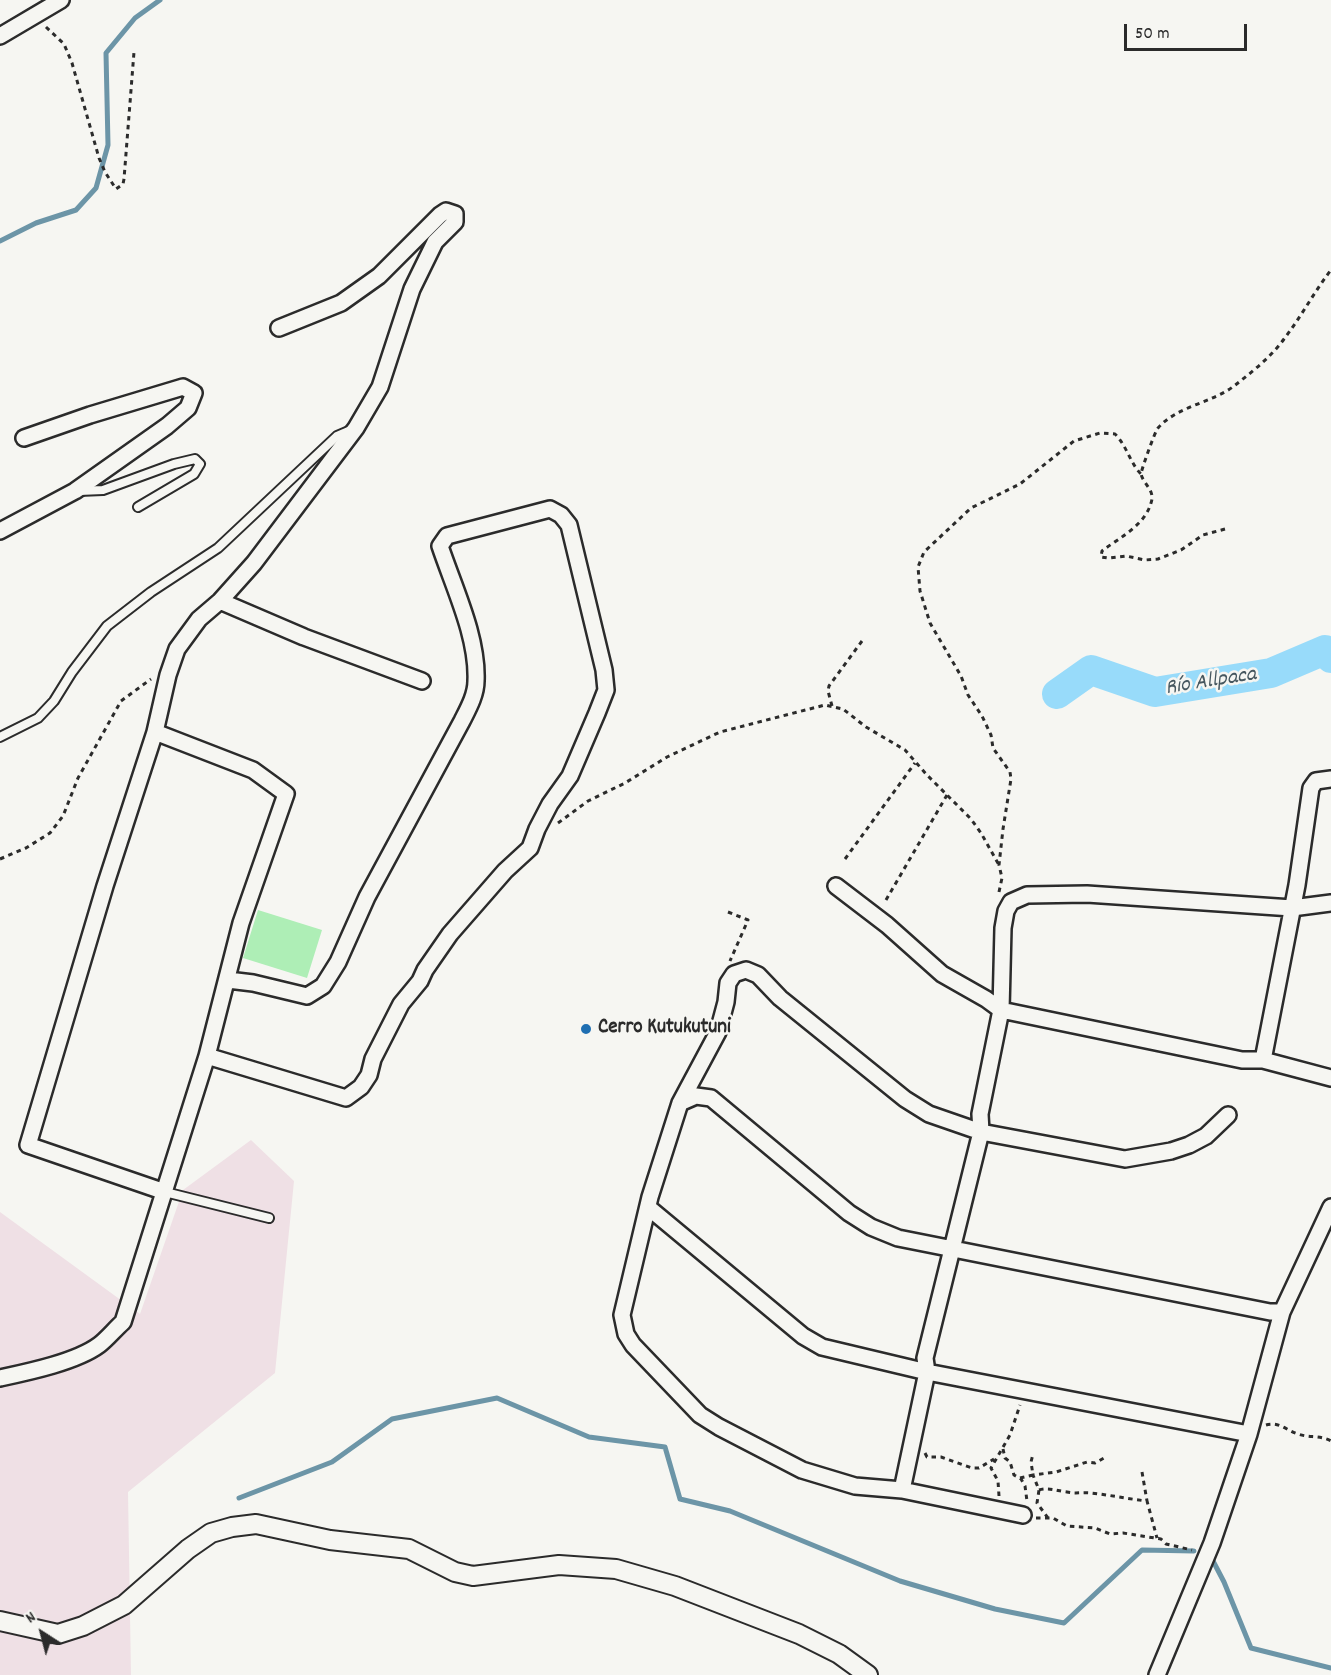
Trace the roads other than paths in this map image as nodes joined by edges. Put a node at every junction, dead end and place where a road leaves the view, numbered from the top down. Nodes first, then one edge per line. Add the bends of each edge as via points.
1 (61, 0) edge
2 (0, 36) edge
3 (279, 328) dead end
4 (356, 428) junction
5 (24, 438) dead end
6 (75, 491) junction
7 (138, 507) dead end
8 (0, 531) edge
9 (220, 601) junction
10 (422, 681) dead end
11 (155, 732) junction
12 (0, 737) edge
13 (1331, 779) edge
14 (836, 886) dead end
15 (1331, 903) edge
16 (1292, 908) junction
17 (228, 980) junction
18 (1000, 1010) junction
19 (207, 1056) junction
20 (1263, 1060) junction
21 (1331, 1078) edge
22 (680, 1103) junction
23 (1227, 1115) dead end
24 (981, 1132) junction
25 (165, 1192) junction
26 (1331, 1207) edge
27 (649, 1209) junction
28 (269, 1218) dead end
29 (951, 1250) junction
30 (1282, 1312) junction
31 (927, 1372) junction
32 (0, 1378) edge
33 (1249, 1434) junction
34 (902, 1490) junction
35 (1023, 1515) road end
36 (0, 1621) edge
37 (868, 1675) edge
38 (1157, 1675) edge

1 - 2 street
3 - 4 street via 341,303 379,276 446,211 455,214 455,222 435,242 412,289 380,387
4 - 9 street via 254,563
4 - 12 lane via 337,436 218,548 107,626 54,702 38,718
5 - 6 street via 183,387 194,393 188,408 167,426
6 - 7 lane via 103,490 195,459 200,464 194,474
6 - 8 street
9 - 10 street
9 - 11 street via 199,619 177,649
11 - 17 street via 253,770 286,794 241,923
11 - 25 street via 28,1145
13 - 16 street via 1316,781 1311,788
14 - 18 street via 942,974
15 - 16 street
16 - 18 street via 1087,894 1027,895 1011,902 1006,911
16 - 20 street
17 - 19 street
17 - 19 street via 307,996 323,986 462,721 476,683 473,644 440,546 442,541 447,536 550,509 561,515 569,525 606,690 570,776 550,804 530,848 450,934 401,1004 369,1075 346,1098
18 - 20 street via 1242,1060
18 - 24 street
19 - 25 street
20 - 21 street
22 - 24 street via 718,1032 728,983 734,974 747,970 758,975 780,998 905,1099 929,1114
22 - 27 street
22 - 29 street via 696,1096 711,1098 849,1214 898,1238
23 - 24 street via 1206,1136 1189,1145 1171,1152 1125,1158
24 - 29 street
25 - 28 lane
25 - 32 street via 123,1322 88,1351 39,1370
26 - 30 street
27 - 31 street via 813,1342
27 - 34 street via 622,1315 633,1345 700,1415 728,1432 802,1470 855,1486
29 - 30 street
29 - 31 street via 925,1358
30 - 33 street
31 - 33 street
31 - 34 street
33 - 38 street via 1208,1552
34 - 35 street
36 - 37 street via 58,1634 83,1626 124,1605 211,1533 256,1524 330,1540 409,1549 455,1572 473,1576 559,1564 616,1569 675,1586 799,1635 839,1654

